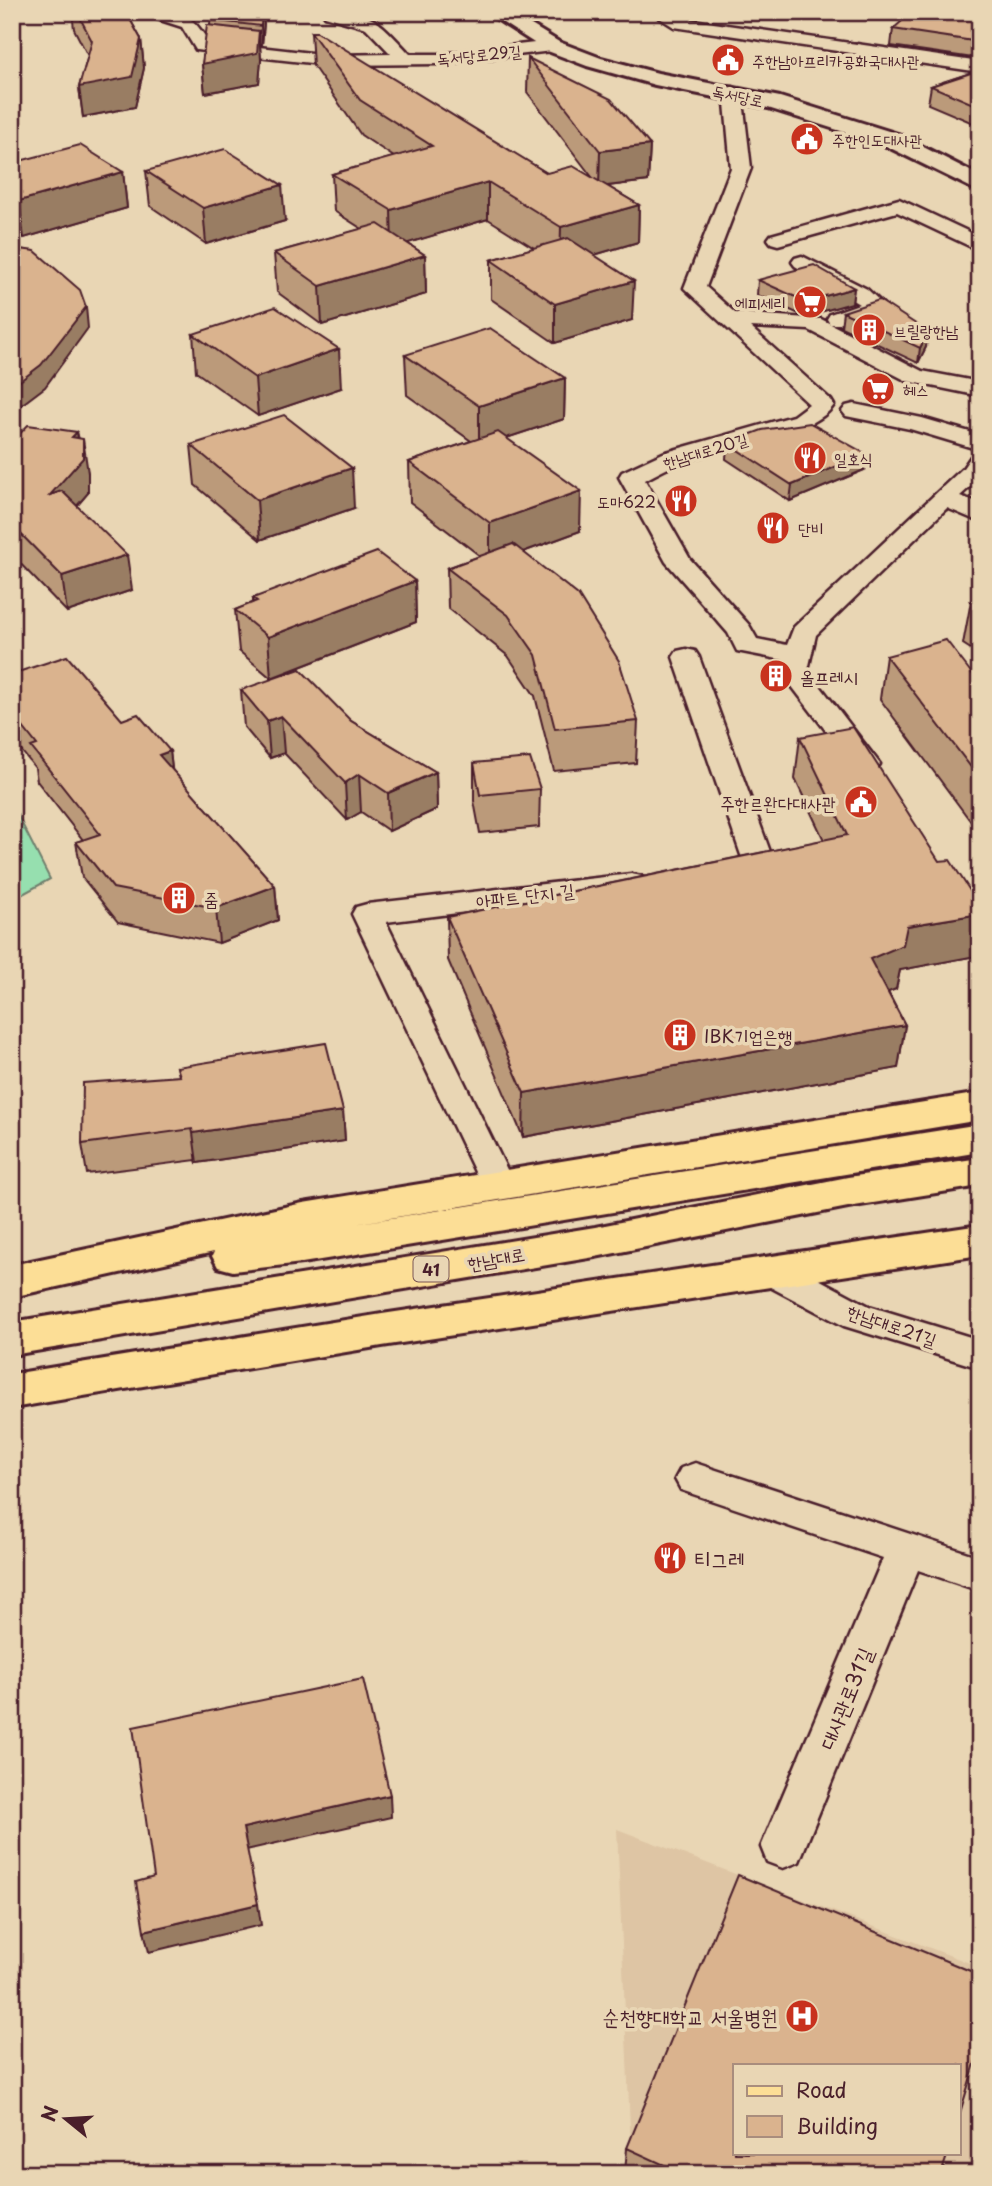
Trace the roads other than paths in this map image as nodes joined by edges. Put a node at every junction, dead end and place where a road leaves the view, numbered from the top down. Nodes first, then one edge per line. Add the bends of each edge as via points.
1 (154, 12) edge
2 (331, 12) edge
3 (496, 12) edge
4 (658, 12) edge
5 (552, 46) junction
6 (406, 60) junction
7 (980, 67) edge
8 (733, 93) junction
9 (980, 185) edge
10 (778, 239) dead end
11 (980, 245) edge
12 (802, 262) dead end
13 (730, 319) junction
14 (813, 324) junction
15 (980, 389) edge
16 (854, 411) dead end
17 (980, 443) edge
18 (980, 460) edge
19 (943, 498) junction
20 (980, 515) edge
21 (798, 655) junction
22 (686, 657) dead end
23 (883, 786) edge
24 (707, 874) edge
25 (653, 880) edge
26 (980, 1106) edge
27 (980, 1138) edge
28 (980, 1172) edge
29 (498, 1186) junction
30 (980, 1240) edge
31 (770, 1270) junction
32 (12, 1282) edge
33 (12, 1339) edge
34 (980, 1354) edge
35 (12, 1391) edge
36 (695, 1479) dead end
37 (906, 1550) junction
38 (980, 1574) edge
39 (783, 1847) dead end

1 - 6 street, 독서당로29길 via 189,23 202,46 329,60
2 - 6 street via 372,24
3 - 5 main road, 독서당로
4 - 7 street via 674,22
5 - 6 street, 독서당로29길
5 - 8 main road, 독서당로 via 655,79
8 - 9 main road, 독서당로 via 890,139
8 - 13 street, 한남대로20길 via 741,168 695,288
10 - 11 street via 899,205
12 - 14 street via 874,306
13 - 14 street
13 - 21 street, 한남대로20길 via 823,405 801,422 671,458 631,477 679,562 740,631 746,645
14 - 15 street via 915,376
16 - 17 street
18 - 19 street
19 - 20 street
19 - 21 street via 803,633
21 - 23 street via 794,670
22 - 24 street via 761,868
25 - 29 street, 아파트 단지 길 via 367,914
26 - 29 main road
27 - 32 main road via 302,1248
28 - 33 main road, 한남대로 / 41 via 848,1192 595,1242
29 - 32 main road via 303,1218
30 - 31 main road
31 - 34 street, 한남대로21길 via 857,1316
31 - 35 main road
36 - 37 street
37 - 38 street
37 - 39 street, 대사관로31길

